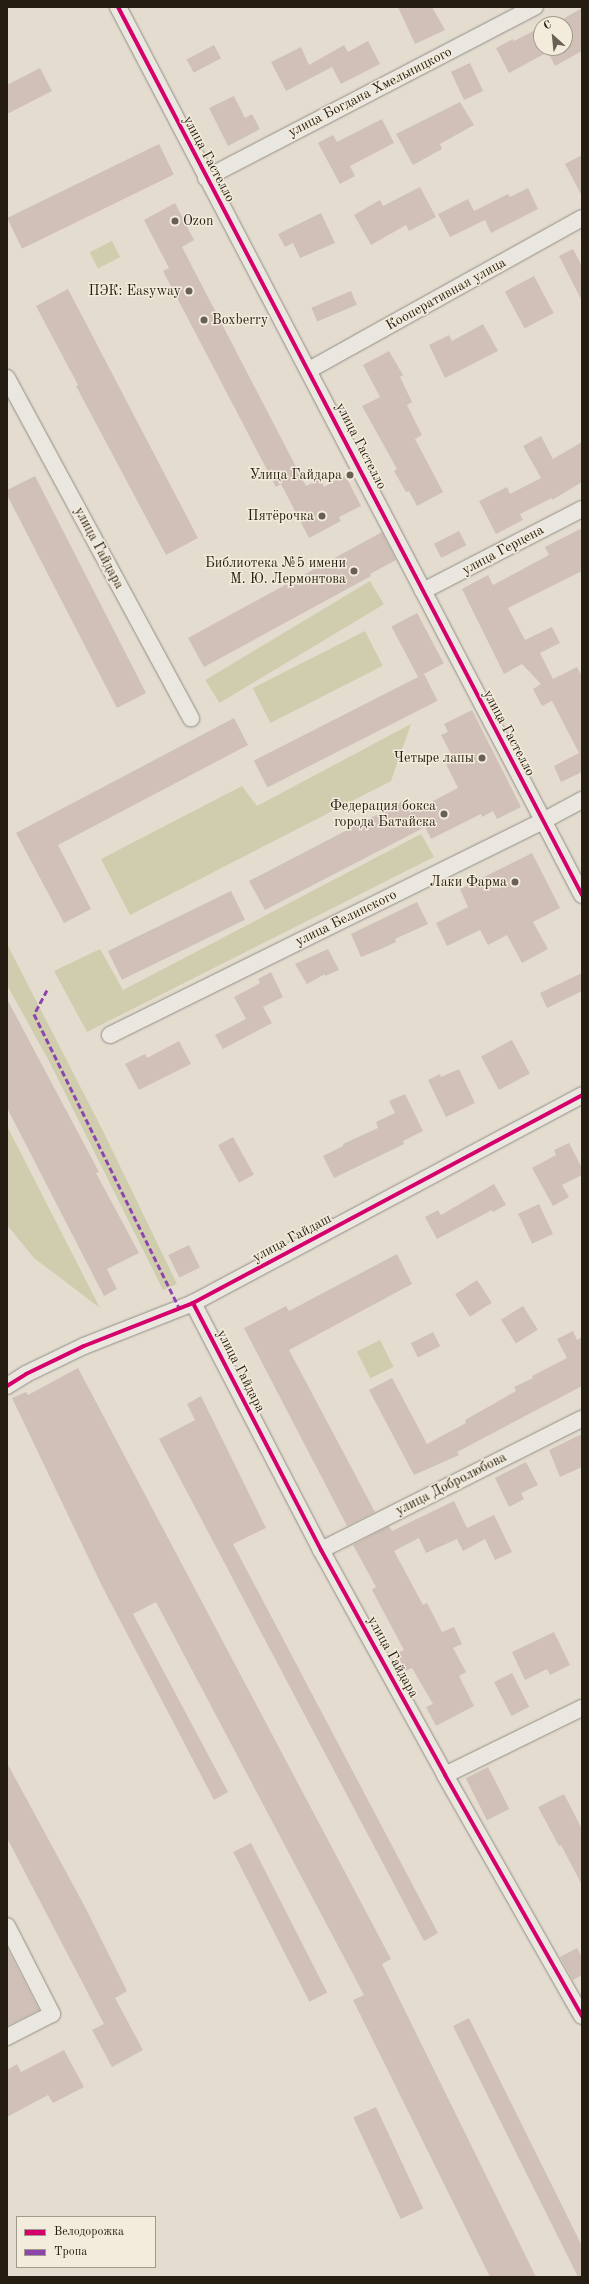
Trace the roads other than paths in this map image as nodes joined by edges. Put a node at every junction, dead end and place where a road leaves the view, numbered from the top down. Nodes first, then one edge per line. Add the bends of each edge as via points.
1 (118, 7) edge
2 (535, 7) edge
3 (206, 178) junction
4 (582, 218) edge
5 (310, 370) junction
6 (7, 378) edge
7 (582, 509) edge
8 (423, 592) junction
9 (191, 718) dead end
10 (582, 800) edge
11 (543, 821) junction
12 (582, 895) edge
13 (110, 1035) dead end
14 (582, 1095) edge
15 (193, 1303) junction
16 (7, 1386) edge
17 (582, 1419) edge
18 (321, 1550) junction
19 (582, 1708) edge
20 (445, 1775) junction
21 (7, 1926) edge
22 (580, 2009) edge
23 (7, 2037) edge

1 - 3 street, улица Гастелло
2 - 3 street, улица Богдана Хмельницкого
3 - 5 street, улица Гастелло
4 - 5 street, Кооперативная улица
5 - 8 street, улица Гастелло
6 - 9 street, улица Гайдара
7 - 8 street, улица Герцена
8 - 11 street, улица Гастелло
10 - 11 street, улица Белинского
11 - 12 street, улица Гастелло
11 - 13 street, улица Белинского
14 - 15 street, улица Гайдаш
15 - 16 street, улица Гайдаш via 78,1348
15 - 18 street, улица Гайдара
17 - 18 street, улица Добролюбова
18 - 20 street, улица Гайдара
19 - 20 street
20 - 22 street, улица Гайдара
21 - 23 street via 52,2014

